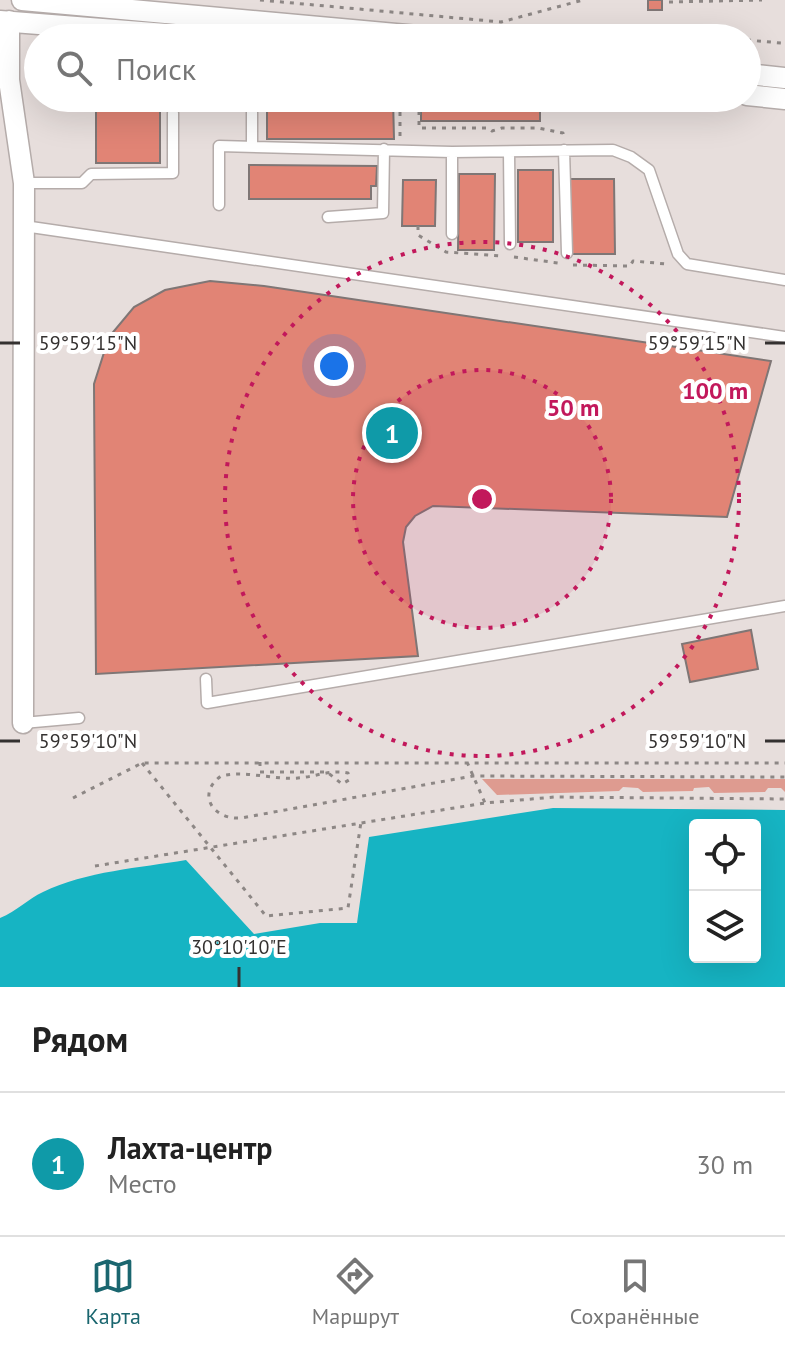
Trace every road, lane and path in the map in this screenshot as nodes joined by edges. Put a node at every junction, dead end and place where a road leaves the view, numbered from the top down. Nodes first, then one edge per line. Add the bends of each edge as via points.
1 (22, 0) edge
2 (260, 0) edge
3 (583, 0) edge
4 (762, 0) edge
5 (669, 2) edge
6 (4, 21) edge
7 (26, 24) edge
8 (286, 24) edge
9 (761, 41) edge
10 (781, 43) dead end
11 (761, 75) edge
12 (785, 78) edge
13 (761, 96) edge
14 (785, 99) edge
15 (252, 112) edge
16 (400, 112) edge
17 (419, 112) edge
18 (173, 113) dead end
19 (252, 147) junction
20 (384, 149) junction
21 (400, 150) junction
22 (564, 150) junction
23 (452, 152) junction
24 (509, 152) junction
25 (24, 183) junction
26 (219, 205) dead end
27 (328, 217) dead end
28 (24, 226) junction
29 (418, 226) dead end
30 (452, 234) dead end
31 (510, 244) dead end
32 (567, 253) dead end
33 (678, 254) junction
34 (785, 280) edge
35 (785, 337) edge
36 (785, 606) edge
37 (206, 679) dead end
38 (79, 718) dead end
39 (23, 723) joint
40 (260, 762) junction
41 (467, 762) junction
42 (142, 763) junction
43 (785, 763) edge
44 (327, 772) junction
45 (473, 776) junction
46 (785, 777) edge
47 (73, 798) dead end
48 (785, 799) edge
49 (485, 803) junction
50 (361, 822) junction
51 (209, 847) junction
52 (95, 866) dead end

1 - 8 street
2 - 3 path via 501,22
4 - 5 path
6 - 7 street
6 - 25 street
9 - 10 path
11 - 12 street
13 - 14 street
15 - 19 lane
16 - 21 path
17 - 22 path via 419,128 538,128 563,133
18 - 25 lane via 173,173 91,174 82,183
19 - 20 lane
19 - 26 lane via 219,146
20 - 21 lane
20 - 27 lane via 383,213
21 - 23 lane
22 - 24 lane
22 - 32 lane
22 - 33 lane via 613,150 649,170
23 - 24 lane
23 - 30 lane
24 - 31 lane
25 - 28 street
28 - 35 lane
28 - 39 street
29 - 33 path via 418,235 446,252 630,266 633,261 667,264
33 - 34 lane via 687,264 706,269
36 - 37 lane via 207,703
38 - 39 lane
40 - 41 path
40 - 42 path
40 - 44 path via 260,772
41 - 43 path
41 - 45 path
42 - 47 path
42 - 51 path
44 - 44 path via 345,771 350,777 342,784
44 - 45 path via 300,778 226,775 216,779 209,798 215,811 229,819
45 - 46 path
45 - 49 path
48 - 49 path via 555,797
49 - 50 path
50 - 51 path
50 - 51 path via 348,908 266,916
51 - 52 path

